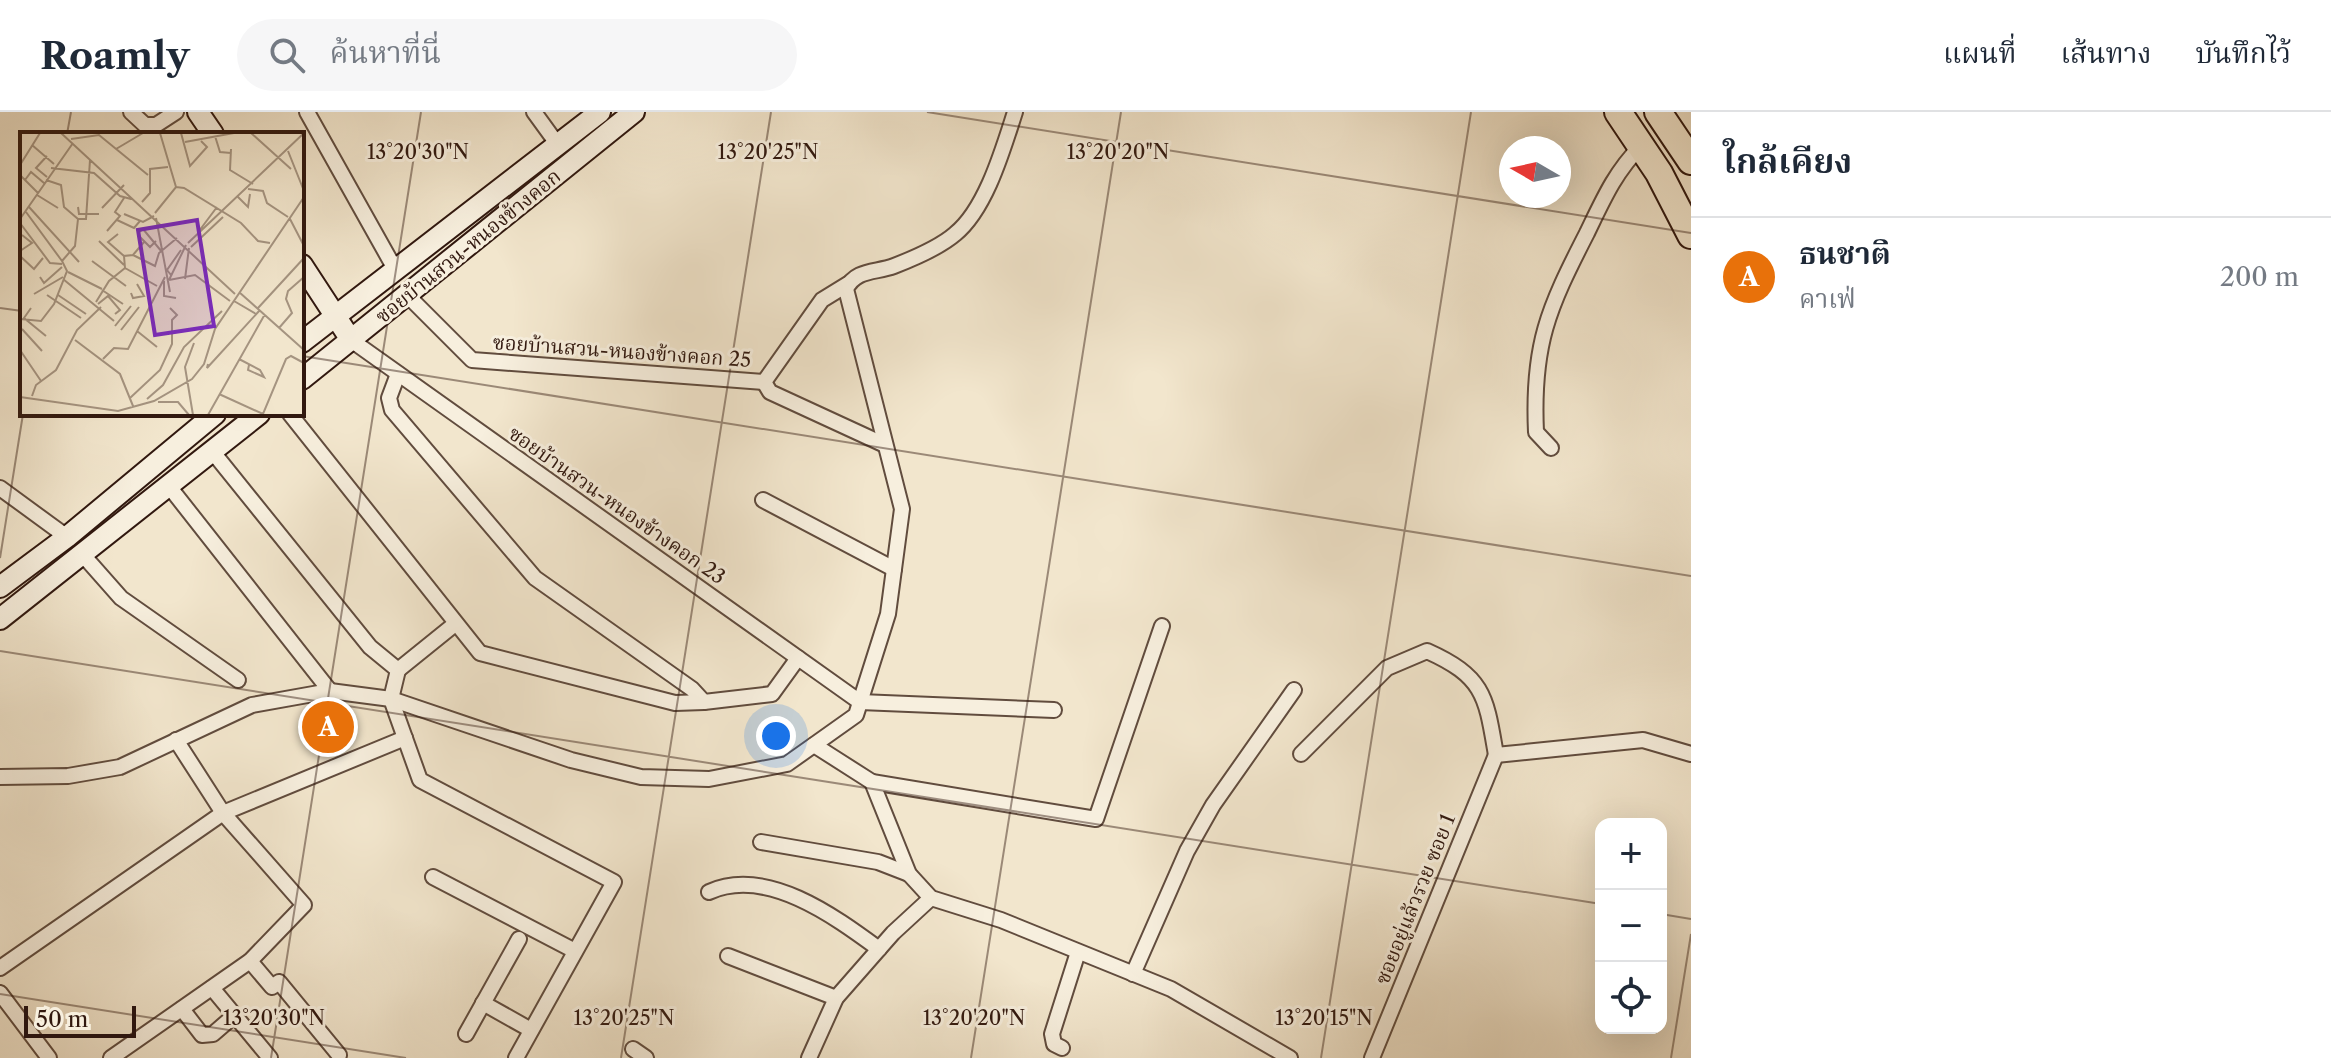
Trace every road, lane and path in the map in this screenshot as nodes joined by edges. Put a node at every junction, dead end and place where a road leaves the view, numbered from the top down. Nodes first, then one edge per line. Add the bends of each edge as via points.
1 (131, 112) edge
2 (176, 112) edge
3 (307, 112) edge
4 (534, 112) edge
5 (600, 112) edge
6 (634, 112) edge
7 (1015, 112) edge
8 (1618, 112) edge
9 (1658, 112) edge
10 (203, 113) edge
11 (212, 132) edge
12 (558, 145) junction
13 (1641, 146) junction
14 (1691, 161) edge
15 (1691, 235) edge
16 (304, 268) edge
17 (395, 269) junction
18 (848, 291) junction
19 (407, 295) junction
20 (335, 313) junction
21 (304, 340) edge
22 (351, 340) junction
23 (398, 374) junction
24 (304, 377) edge
25 (764, 382) junction
26 (256, 416) edge
27 (292, 416) edge
28 (205, 417) edge
29 (885, 445) junction
30 (1551, 448) dead end
31 (212, 451) junction
32 (168, 485) junction
33 (0, 488) edge
34 (763, 500) dead end
35 (67, 537) junction
36 (83, 555) junction
37 (894, 569) junction
38 (0, 587) edge
39 (0, 619) edge
40 (455, 624) junction
41 (1162, 626) dead end
42 (798, 658) junction
43 (398, 670) junction
44 (238, 680) dead end
45 (1294, 690) dead end
46 (330, 691) junction
47 (391, 699) junction
48 (704, 702) junction
49 (860, 702) junction
50 (1054, 710) dead end
51 (405, 738) junction
52 (176, 740) junction
53 (814, 745) junction
54 (1301, 754) dead end
55 (1691, 754) edge
56 (1496, 755) junction
57 (0, 777) edge
58 (872, 782) junction
59 (223, 813) junction
60 (761, 842) dead end
61 (909, 874) junction
62 (433, 877) dead end
63 (709, 892) dead end
64 (931, 898) junction
65 (519, 939) dead end
66 (879, 949) junction
67 (575, 951) junction
68 (1078, 952) junction
69 (728, 956) dead end
70 (250, 961) junction
71 (0, 968) edge
72 (1133, 974) junction
73 (212, 988) junction
74 (0, 993) edge
75 (836, 998) junction
76 (483, 1003) junction
77 (182, 1009) junction
78 (235, 1015) junction
79 (531, 1030) junction
80 (466, 1034) dead end
81 (1062, 1048) dead end
82 (339, 1055) dead end
83 (49, 1058) edge
84 (111, 1058) edge
85 (270, 1058) edge
86 (516, 1058) edge
87 (809, 1058) edge
88 (1290, 1058) edge
89 (1372, 1058) edge

1 - 2 street via 145,125 156,125
3 - 17 street
4 - 12 street
5 - 12 main road, ซอยบ้านสวน-หนองข้างคอก
6 - 19 main road, ซอยบ้านสวน-หนองข้างคอก
7 - 18 street via 991,183 956,234 894,266 861,273
8 - 13 highway
9 - 14 highway
10 - 11 main road
12 - 17 main road, ซอยบ้านสวน-หนองข้างคอก
13 - 15 highway
13 - 30 street via 1620,167 1603,196 1560,282 1542,332 1535,380 1536,432
16 - 20 main road
17 - 20 main road, ซอยบ้านสวน-หนองข้างคอก
18 - 25 street via 836,289 822,300
18 - 29 street
19 - 22 main road, ซอยบ้านสวน-หนองข้างคอก
19 - 25 street, ซอยบ้านสวน-หนองข้างคอก 25 via 472,360
20 - 21 main road, ซอยบ้านสวน-หนองข้างคอก
20 - 22 main road
22 - 23 street, ซอยบ้านสวน-หนองข้างคอก 23
22 - 24 main road, ซอยบ้านสวน-หนองข้างคอก
23 - 42 street, ซอยบ้านสวน-หนองข้างคอก 23
23 - 48 street via 389,398 392,410 535,578
25 - 29 street via 770,392
26 - 31 main road
27 - 40 street
28 - 35 main road
29 - 37 street via 902,509
31 - 32 main road
31 - 43 street via 370,647
32 - 36 main road
32 - 46 street
33 - 35 street
34 - 37 street
35 - 38 main road
36 - 39 main road
36 - 44 street via 121,598
37 - 49 street via 888,614
40 - 43 street
40 - 48 street via 480,653 675,703
41 - 58 street via 1096,819
42 - 48 street via 772,694
42 - 49 street, ซอยบ้านสวน-หนองข้างคอก 23
43 - 47 street
45 - 72 street via 1200,828
46 - 47 street
46 - 52 street via 252,705
47 - 51 street
47 - 53 street via 571,760 641,777 709,779 787,764
49 - 50 street
49 - 53 street via 856,715
51 - 59 street
51 - 67 street via 420,780 614,882
52 - 57 street via 120,767 68,776
52 - 59 street
53 - 58 street
54 - 56 street via 1387,668 1427,651 1459,665 1486,698
55 - 56 street via 1643,740
56 - 89 street, ซอยอยู่แล้วรวย ซอย 1
58 - 61 street
59 - 70 street via 304,905
59 - 71 street
60 - 61 street via 878,862
61 - 64 street
62 - 67 street
63 - 66 street via 726,885 775,891 839,920
64 - 66 street
64 - 68 street
65 - 76 street
66 - 75 street
67 - 79 street
68 - 72 street
68 - 81 street via 1052,1034 1054,1044
69 - 75 street
70 - 73 street
70 - 82 street via 272,987 279,982
72 - 88 street via 1171,989
73 - 77 street
73 - 78 street
74 - 83 street
75 - 87 street
76 - 79 street
76 - 80 street
77 - 78 street via 202,1035 213,1034
77 - 84 street
78 - 85 street
79 - 86 street

